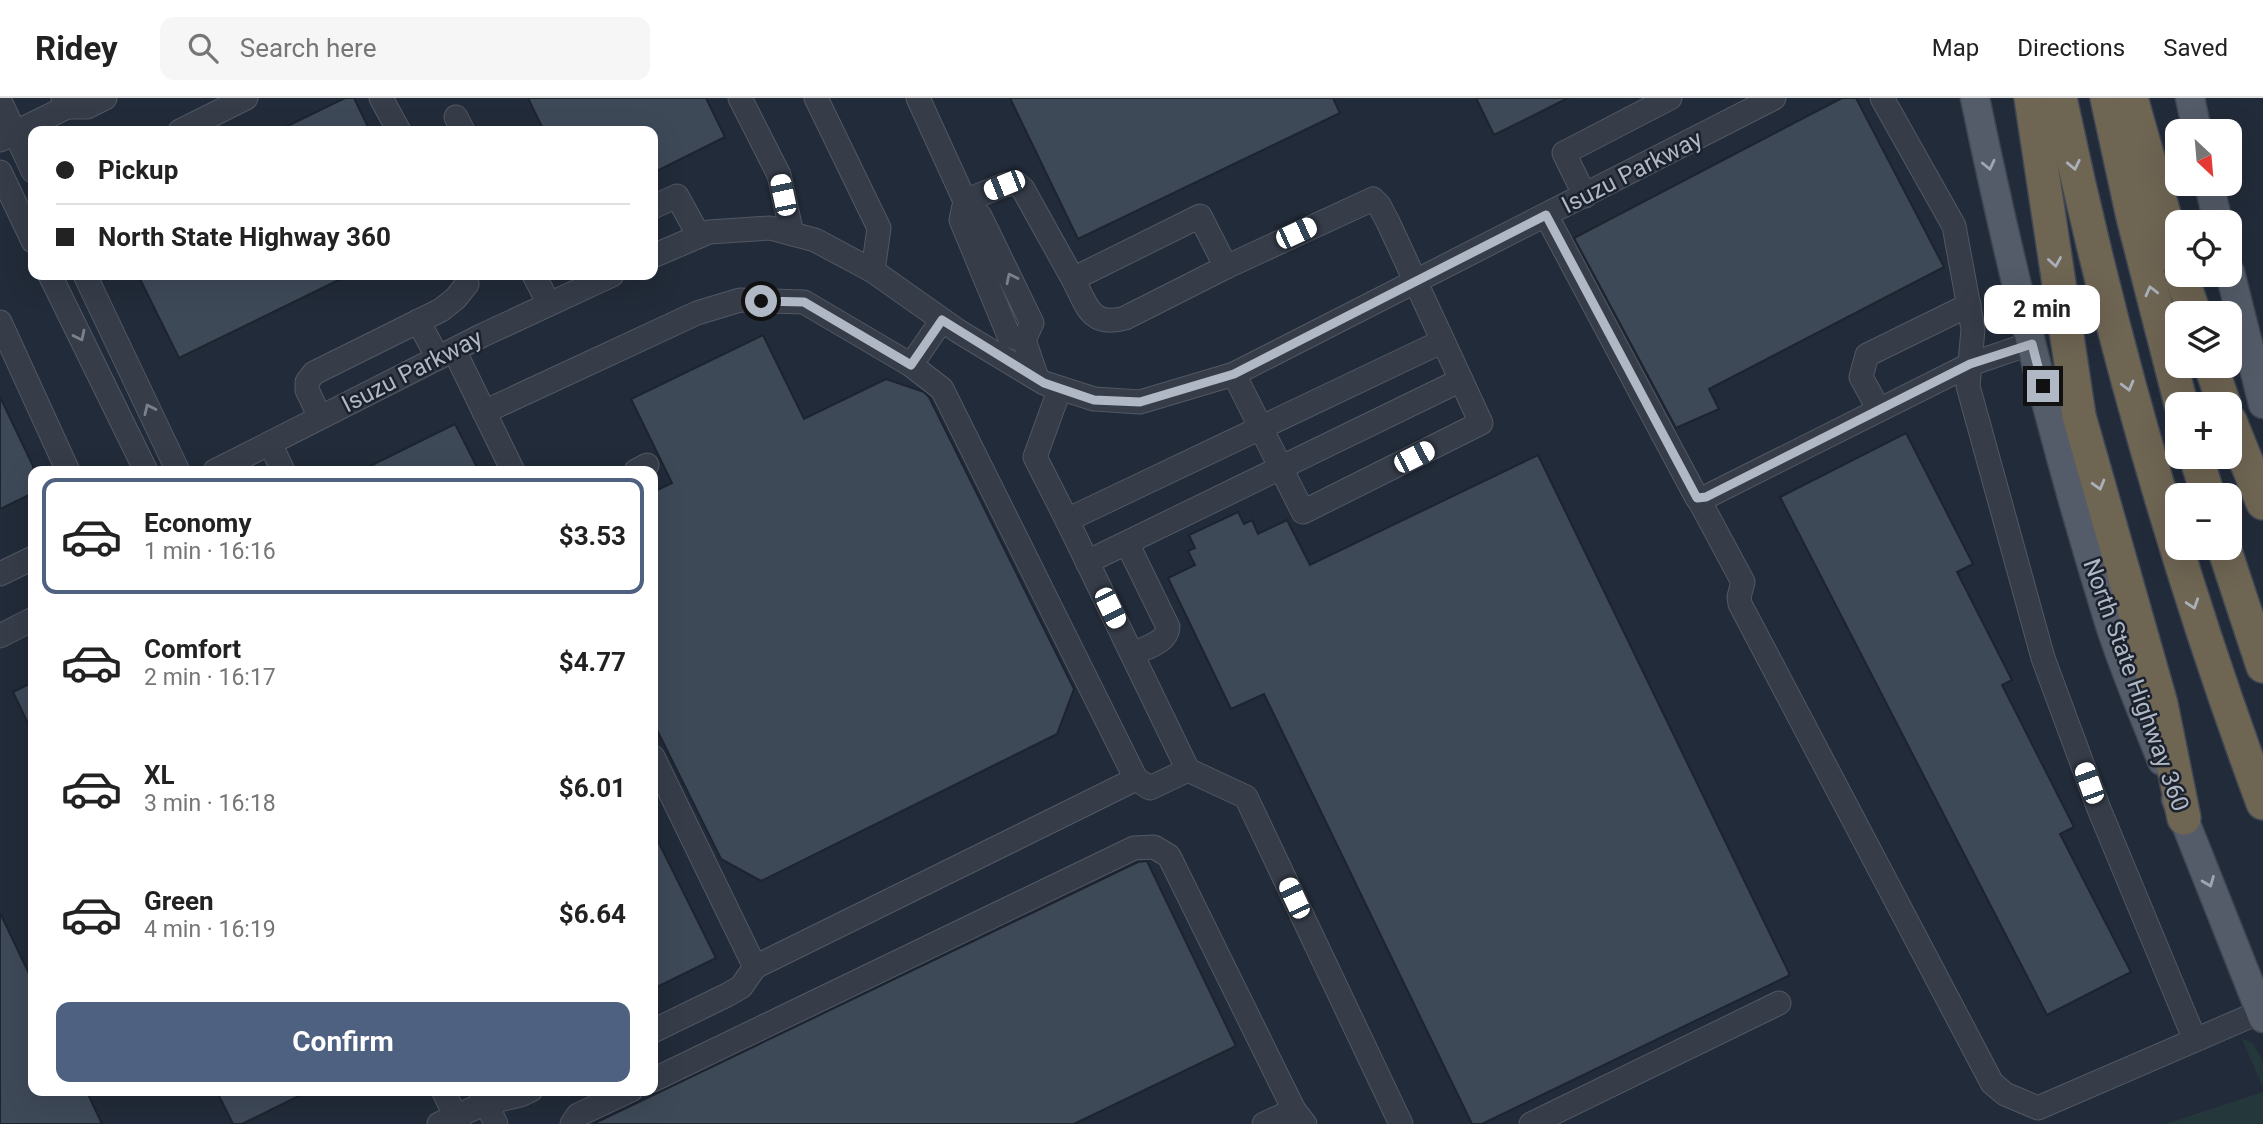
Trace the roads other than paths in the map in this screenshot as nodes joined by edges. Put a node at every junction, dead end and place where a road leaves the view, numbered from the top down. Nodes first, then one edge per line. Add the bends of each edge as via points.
1 (105, 98) edge
2 (246, 98) edge
3 (381, 98) edge
4 (740, 98) edge
5 (816, 98) edge
6 (918, 98) edge
7 (1670, 98) edge
8 (1774, 98) edge
9 (1882, 98) edge
10 (1975, 98) edge
11 (2031, 98) edge
12 (2060, 98) edge
13 (2107, 98) edge
14 (2131, 98) edge
15 (2190, 98) edge
16 (0, 101) edge
17 (65, 102) edge
18 (2194, 119) edge
19 (190, 126) edge
20 (396, 126) edge
21 (7, 136) edge
22 (28, 164) edge
23 (11, 190) edge
24 (1585, 196) junction
25 (965, 201) junction
26 (658, 205) edge
27 (1546, 215) junction
28 (2165, 218) edge
29 (28, 229) edge
30 (792, 234) junction
31 (699, 236) junction
32 (658, 254) edge
33 (1226, 267) junction
34 (873, 271) junction
35 (1073, 279) junction
36 (52, 280) edge
37 (87, 280) edge
38 (467, 280) edge
39 (537, 280) edge
40 (601, 280) edge
41 (1415, 283) junction
42 (2234, 287) edge
43 (549, 304) junction
44 (1969, 305) junction
45 (942, 320) junction
46 (418, 321) junction
47 (0, 322) edge
48 (1443, 341) junction
49 (2032, 344) junction
50 (446, 354) junction
51 (1970, 364) junction
52 (911, 365) junction
53 (1234, 374) junction
54 (1037, 378) junction
55 (1461, 380) junction
56 (1060, 388) junction
57 (2178, 392) edge
58 (2263, 404) edge
59 (1880, 410) junction
60 (484, 412) junction
61 (320, 417) junction
62 (1260, 426) junction
63 (270, 443) junction
64 (2242, 451) edge
65 (66, 466) edge
66 (144, 466) edge
67 (176, 466) edge
68 (225, 466) edge
69 (281, 466) edge
70 (511, 466) edge
71 (1280, 468) junction
72 (1698, 498) junction
73 (2263, 503) edge
74 (1067, 520) junction
75 (1127, 543) junction
76 (2228, 560) edge
77 (1087, 562) junction
78 (28, 564) edge
79 (0, 574) edge
80 (28, 622) edge
81 (0, 636) edge
82 (1132, 654) junction
83 (2263, 666) edge
84 (658, 767) edge
85 (1188, 770) junction
86 (1136, 779) junction
87 (2263, 803) edge
88 (2183, 818) junction
89 (755, 967) junction
90 (1779, 1003) dead end
91 (2262, 1014) edge
92 (658, 1029) edge
93 (2195, 1040) junction
94 (658, 1078) edge
95 (445, 1096) edge
96 (483, 1096) edge
97 (520, 1096) edge
98 (618, 1096) edge
99 (1299, 1117) edge
100 (451, 1121) edge
101 (496, 1124) edge
102 (572, 1124) edge
103 (1264, 1124) edge
104 (1401, 1124) edge
105 (1531, 1124) edge

1 - 17 street via 87,107
2 - 19 street
3 - 20 street
4 - 30 street via 779,175
5 - 34 street via 879,228
6 - 25 street
7 - 24 street via 1564,153
8 - 24 street, Isuzu Parkway
9 - 44 street via 1954,226
10 -> 49 main road, North State Highway 360
11 -> 88 highway via 2079,416 2161,704
12 -> 87 highway via 2140,431 2198,619
57 -> 13 highway
14 - 28 highway
15 - 18 main road
16 - 21 street
17 - 21 street
21 - 22 street
23 - 29 street
24 - 27 street, Isuzu Parkway
25 - 35 street via 1016,183
25 - 54 street via 981,216 1032,323 1024,340
26 - 31 street via 677,196
27 - 41 street, Isuzu Parkway
27 - 72 street
30 - 31 street, Isuzu Parkway via 770,228
30 - 34 street, Isuzu Parkway via 815,240
31 - 32 street, Isuzu Parkway
33 - 35 street via 1110,322 1091,312
33 - 35 street via 1200,216
33 - 41 street via 1373,199
34 - 45 street, Isuzu Parkway
36 -> 66 street
67 -> 37 street
38 - 46 street via 456,298
39 - 43 street
40 - 43 street, Isuzu Parkway
41 - 48 street
41 - 53 street, Isuzu Parkway
42 - 58 main road
43 - 50 street, Isuzu Parkway
44 - 51 street via 1973,330
44 - 59 street via 1867,355 1861,377
45 - 52 street
45 - 54 street, Isuzu Parkway
46 - 50 street
46 - 61 street via 314,373 307,390
47 - 65 street
48 - 55 street
48 - 62 street
49 - 51 street
49 - 88 main road, North State Highway 360 via 2107,615
50 - 60 street
50 - 61 street, Isuzu Parkway
51 - 59 street
51 - 93 street via 1968,386 2043,658 2099,809
52 - 60 street via 804,302 740,300 697,313
52 - 86 street via 942,389
53 - 56 street, Isuzu Parkway via 1140,402 1094,400
53 - 62 street
54 - 56 street, Isuzu Parkway
55 - 71 street
55 - 71 street via 1481,423 1303,512
56 - 74 street via 1035,457
59 - 72 street
60 - 70 street
61 - 63 street, Isuzu Parkway
62 - 71 street
62 - 74 street
63 - 68 street, Isuzu Parkway
63 - 69 street
64 - 73 highway
71 - 75 street
72 - 93 street via 1743,582 1740,604 1992,1083 2038,1108
74 - 77 street
75 - 77 street
75 - 82 street via 1168,627 1163,639
76 - 83 highway
77 - 82 street
78 - 79 street
80 - 81 street
82 - 85 street
84 - 89 street
85 - 86 street via 1150,788
85 - 104 street via 1246,797
86 - 89 street
88 -> 91 main road, North State Highway 360
89 - 92 street via 741,987
90 - 105 street
91 - 93 street
94 - 99 street via 1134,848 1154,847 1170,856
95 - 100 street
96 - 97 street
96 - 100 street
96 - 101 street
98 - 102 street via 578,1115
99 - 103 street

